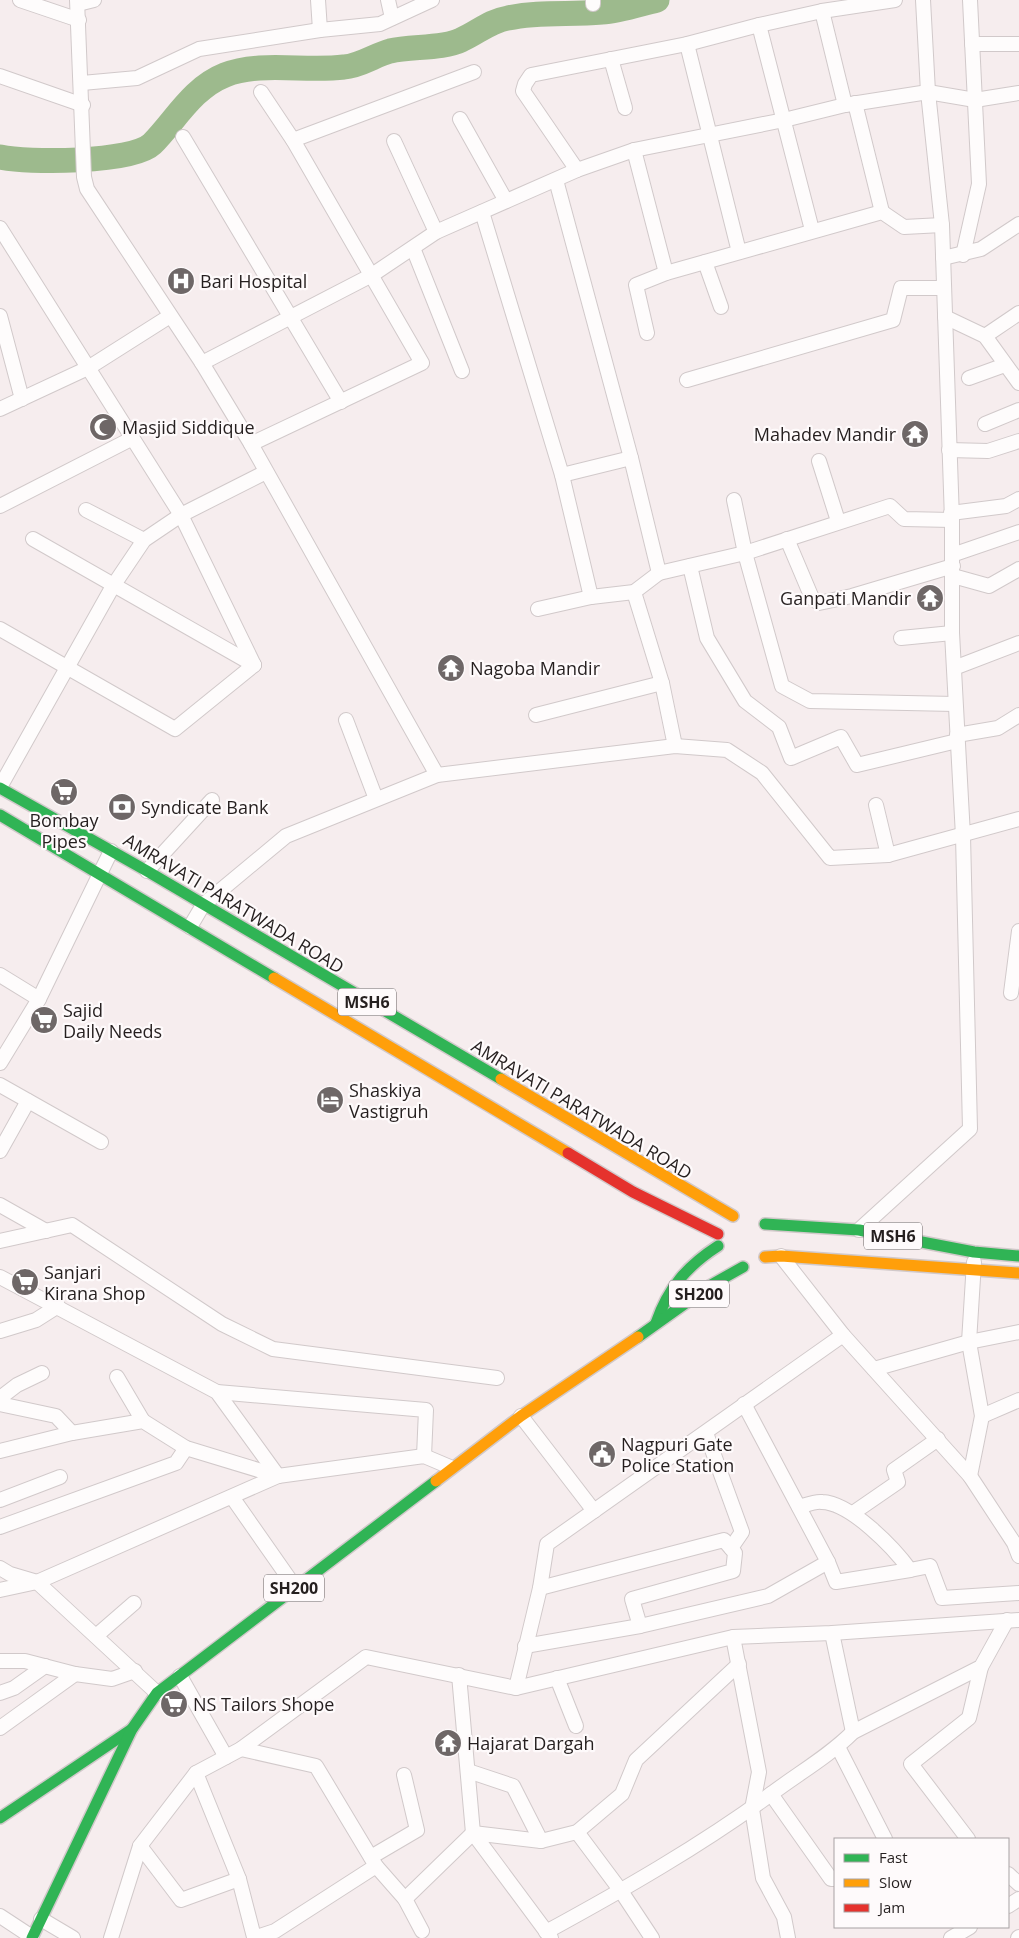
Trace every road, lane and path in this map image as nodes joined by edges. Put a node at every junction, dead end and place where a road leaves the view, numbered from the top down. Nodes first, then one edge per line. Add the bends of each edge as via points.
1 (20, 0) edge
2 (94, 0) edge
3 (318, 0) edge
4 (388, 0) edge
5 (432, 0) edge
6 (895, 0) edge
7 (923, 0) edge
8 (970, 0) edge
9 (78, 2) edge
10 (822, 11) junction
11 (392, 18) junction
12 (78, 20) junction
13 (759, 25) junction
14 (320, 30) junction
15 (687, 44) junction
16 (972, 44) junction
17 (1019, 44) edge
18 (611, 59) junction
19 (474, 72) dead end
20 (0, 76) edge
21 (82, 83) junction
22 (261, 92) dead end
23 (928, 92) junction
24 (1019, 93) edge
25 (975, 100) junction
26 (850, 104) junction
27 (83, 105) junction
28 (625, 108) dead end
29 (460, 119) dead end
30 (784, 120) junction
31 (711, 134) junction
32 (183, 137) dead end
33 (293, 140) junction
34 (394, 141) dead end
35 (634, 150) junction
36 (577, 170) junction
37 (556, 180) junction
38 (506, 201) junction
39 (482, 212) junction
40 (882, 212) junction
41 (1019, 224) edge
42 (942, 225) junction
43 (0, 228) edge
44 (812, 230) junction
45 (436, 232) junction
46 (413, 248) junction
47 (738, 252) junction
48 (964, 255) junction
49 (943, 258) junction
50 (705, 262) junction
51 (666, 273) junction
52 (372, 275) junction
53 (944, 288) junction
54 (720, 307) dead end
55 (1019, 312) edge
56 (0, 316) edge
57 (170, 316) junction
58 (945, 317) junction
59 (291, 318) junction
60 (648, 333) dead end
61 (985, 336) junction
62 (202, 363) junction
63 (1005, 365) junction
64 (88, 368) junction
65 (462, 371) dead end
66 (969, 378) dead end
67 (686, 380) dead end
68 (1019, 383) edge
69 (22, 399) junction
70 (341, 402) junction
71 (0, 409) edge
72 (1019, 410) edge
73 (986, 424) dead end
74 (131, 439) junction
75 (1019, 441) edge
76 (251, 444) junction
77 (949, 450) junction
78 (632, 458) junction
79 (819, 461) dead end
80 (266, 472) junction
81 (562, 475) junction
82 (1019, 499) edge
83 (734, 500) dead end
84 (0, 506) edge
85 (86, 510) dead end
86 (180, 515) junction
87 (951, 516) junction
88 (838, 522) junction
89 (1019, 532) edge
90 (33, 539) dead end
91 (787, 539) junction
92 (144, 540) junction
93 (745, 554) junction
94 (690, 566) junction
95 (953, 566) junction
96 (1019, 569) edge
97 (659, 573) junction
98 (113, 586) junction
99 (634, 592) junction
100 (591, 597) junction
101 (538, 608) dead end
102 (0, 629) edge
103 (952, 633) junction
104 (901, 638) dead end
105 (1019, 643) edge
106 (254, 665) junction
107 (67, 668) junction
108 (954, 668) junction
109 (662, 683) junction
110 (956, 704) junction
111 (536, 715) dead end
112 (1019, 715) edge
113 (346, 720) dead end
114 (957, 738) junction
115 (675, 746) junction
116 (437, 775) junction
117 (0, 787) edge
118 (376, 799) junction
119 (212, 800) dead end
120 (876, 805) dead end
121 (0, 815) edge
122 (1019, 819) edge
123 (963, 836) junction
124 (111, 850) junction
125 (888, 855) junction
126 (147, 871) junction
127 (100, 874) junction
128 (203, 906) junction
129 (190, 927) junction
130 (1019, 931) edge
131 (0, 975) edge
132 (1011, 993) dead end
133 (39, 1000) junction
134 (0, 1064) edge
135 (0, 1084) edge
136 (28, 1101) junction
137 (101, 1142) dead end
138 (0, 1151) edge
139 (0, 1205) edge
140 (758, 1230) junction
141 (859, 1230) junction
142 (46, 1231) junction
143 (0, 1241) edge
144 (722, 1249) junction
145 (974, 1252) junction
146 (781, 1256) junction
147 (1019, 1256) edge
148 (743, 1267) junction
149 (974, 1270) junction
150 (1019, 1273) edge
151 (0, 1277) edge
152 (58, 1306) junction
153 (656, 1323) junction
154 (0, 1331) edge
155 (1019, 1332) edge
156 (843, 1335) junction
157 (968, 1342) junction
158 (874, 1369) junction
159 (42, 1372) dead end
160 (117, 1377) dead end
161 (497, 1378) dead end
162 (217, 1392) junction
163 (0, 1398) edge
164 (1019, 1400) edge
165 (0, 1404) edge
166 (744, 1404) junction
167 (521, 1416) junction
168 (982, 1416) junction
169 (143, 1421) junction
170 (72, 1433) junction
171 (706, 1433) junction
172 (938, 1439) junction
173 (186, 1448) junction
174 (0, 1451) edge
175 (424, 1456) junction
176 (450, 1467) junction
177 (278, 1476) junction
178 (970, 1476) junction
179 (60, 1477) dead end
180 (232, 1497) junction
181 (0, 1500) edge
182 (799, 1507) junction
183 (594, 1511) junction
184 (853, 1513) junction
185 (0, 1527) edge
186 (1017, 1546) edge
187 (730, 1548) junction
188 (828, 1562) junction
189 (0, 1568) edge
190 (910, 1570) junction
191 (37, 1582) junction
192 (295, 1587) junction
193 (540, 1588) junction
194 (0, 1590) edge
195 (1019, 1593) edge
196 (134, 1603) dead end
197 (1013, 1620) edge
198 (640, 1626) junction
199 (832, 1633) junction
200 (96, 1636) junction
201 (733, 1637) junction
202 (525, 1646) junction
203 (0, 1661) edge
204 (739, 1664) junction
205 (44, 1666) junction
206 (981, 1667) junction
207 (135, 1671) junction
208 (75, 1674) junction
209 (459, 1675) junction
210 (180, 1676) junction
211 (557, 1678) junction
212 (516, 1688) junction
213 (0, 1693) edge
214 (157, 1694) junction
215 (576, 1726) dead end
216 (0, 1728) edge
217 (132, 1729) junction
218 (853, 1732) junction
219 (838, 1748) junction
220 (241, 1749) junction
221 (226, 1757) junction
222 (468, 1771) junction
223 (196, 1773) junction
224 (404, 1775) dead end
225 (771, 1794) junction
226 (752, 1808) junction
227 (0, 1818) edge
228 (577, 1832) junction
229 (473, 1834) junction
230 (884, 1838) edge
231 (967, 1838) edge
232 (541, 1841) junction
233 (140, 1846) junction
234 (374, 1862) junction
235 (1009, 1875) edge
236 (239, 1879) junction
237 (834, 1880) edge
238 (1019, 1884) edge
239 (622, 1891) junction
240 (405, 1899) junction
241 (0, 1916) edge
242 (41, 1920) junction
243 (968, 1928) edge
244 (422, 1930) dead end
245 (278, 1934) edge
246 (549, 1935) edge
247 (32, 1937) edge
248 (73, 1938) edge
249 (111, 1938) edge
250 (254, 1938) edge
251 (652, 1938) edge
252 (788, 1938) edge
253 (951, 1938) edge

1 - 12 street
2 - 9 street
3 - 14 street
4 - 11 street
5 - 11 street
6 - 10 street
7 - 23 street
8 - 16 street
9 - 12 street
10 - 13 street
10 - 26 street
11 - 14 street via 380,24
12 - 21 street
13 - 15 street
13 - 30 street
14 - 21 street via 198,49 143,76
15 - 18 street
15 - 31 street
16 - 17 street
16 - 25 street
18 - 28 street
18 - 36 street via 531,76 525,84 523,91 526,97
19 - 33 street
20 - 27 street
21 - 27 street
22 - 33 street
23 - 25 street
23 - 26 street
23 - 42 street
24 - 25 street
25 - 48 street via 980,184
26 - 30 street
26 - 40 street
27 - 57 street via 87,189
29 - 38 street
30 - 31 street
30 - 44 street
31 - 35 street
31 - 47 street
32 - 59 street
33 - 52 street
34 - 45 street
35 - 36 street
35 - 51 street
36 - 37 street
37 - 38 street
37 - 78 street
38 - 39 street
39 - 45 street
39 - 81 street
40 - 42 street via 904,227
40 - 44 street
41 - 48 street via 981,249
42 - 49 street
43 - 64 street
44 - 47 street
45 - 46 street
46 - 52 street
46 - 65 street
47 - 50 street
48 - 49 street
49 - 53 street
50 - 51 street
50 - 54 street
51 - 60 street via 636,285
52 - 59 street
52 - 70 street via 422,364
53 - 58 street
53 - 67 street via 901,288 893,320
55 - 61 street
56 - 69 street
57 - 62 street
57 - 64 street
58 - 61 street
58 - 77 street
59 - 62 street
59 - 70 street
61 - 63 street
62 - 76 street
63 - 66 street
63 - 68 street
64 - 69 street
64 - 74 street
69 - 71 street
70 - 76 street
72 - 73 street
74 - 84 street
74 - 86 street
75 - 77 street via 988,451
76 - 80 street
77 - 87 street
78 - 81 street
78 - 97 street
79 - 88 street
80 - 86 street
80 - 116 street
81 - 100 street
82 - 87 street via 1006,506
83 - 93 street
85 - 92 street
86 - 92 street
86 - 106 street
87 - 88 street via 904,519 890,506
87 - 95 street
88 - 91 street
89 - 95 street
90 - 98 street
91 - 93 street
91 - 95 street via 812,598 819,604
92 - 98 street
93 - 94 street
93 - 110 street via 782,686 810,701
94 - 97 street
94 - 114 street via 707,638 745,701 779,727 791,758 840,737 857,765
95 - 96 street via 989,586
95 - 103 street
97 - 99 street
98 - 106 street
98 - 107 street
99 - 100 street
99 - 109 street
100 - 101 street
102 - 107 street
103 - 104 street
103 - 108 street
105 - 108 street
106 - 107 street via 175,729
107 - 117 street
108 - 110 street
109 - 111 street
109 - 115 street
110 - 114 street
112 - 114 street via 998,728
113 - 118 street
114 - 123 street
115 - 116 street
115 - 125 street via 727,750 762,773 830,858
116 - 118 street
117 - 124 main road, AMRAVATI PARATWADA ROAD / MSH6
118 - 128 street via 286,836
119 - 126 street
120 - 125 street
121 - 127 main road, MSH6
122 - 123 street
123 - 125 street
123 - 141 street via 970,1129
124 - 126 main road, AMRAVATI PARATWADA ROAD / MSH6
124 - 127 street
126 - 128 main road, AMRAVATI PARATWADA ROAD / MSH6
127 - 129 main road, MSH6
127 - 133 street
128 - 129 street
128 - 140 main road, AMRAVATI PARATWADA ROAD / MSH6
129 - 144 main road, MSH6 via 634,1192
130 - 132 street
131 - 133 street
133 - 134 street
135 - 136 street
136 - 137 street
136 - 138 street
139 - 142 street
140 - 141 main road, MSH6
140 - 144 main road via 724,1223
140 - 146 main road, MSH6
140 - 148 main road via 755,1265
141 - 145 main road, MSH6
142 - 143 street
142 - 161 street via 72,1225 222,1324 273,1349
144 - 148 main road via 732,1264
144 - 153 main road, SH200 via 695,1260 669,1292
145 - 147 main road, MSH6
145 - 149 street
146 - 149 main road, MSH6
146 - 156 street
148 - 153 main road, SH200 via 711,1284
149 - 150 main road, MSH6
149 - 157 street
151 - 152 street
152 - 154 street via 36,1320
152 - 162 street
153 - 167 main road, SH200
155 - 157 street
156 - 158 street
156 - 166 street
157 - 158 street
157 - 168 street
158 - 172 street
159 - 163 street
160 - 169 street
162 - 175 street via 426,1410
162 - 177 street
164 - 168 street
165 - 170 street via 56,1416
166 - 171 street
166 - 182 street
167 - 176 main road, SH200
167 - 183 street
168 - 178 street
169 - 170 street
169 - 173 street
170 - 174 street
171 - 183 street
171 - 187 street via 742,1532
172 - 178 street
172 - 184 street via 894,1470 898,1482
173 - 177 street
173 - 185 street via 176,1463
175 - 176 street
175 - 177 street
176 - 192 main road, SH200
177 - 180 street
178 - 186 street
179 - 181 street
180 - 191 street
180 - 192 street
182 - 184 street via 823,1502
182 - 188 street
183 - 193 street via 547,1544
184 - 190 street via 898,1554
187 - 193 street via 724,1540
187 - 198 street via 735,1553 733,1571 632,1598
188 - 190 street via 836,1582
188 - 198 street via 768,1596
189 - 191 street
190 - 195 street via 930,1566 942,1598
191 - 194 street
191 - 200 street
192 - 210 main road, SH200
193 - 202 street
196 - 200 street
197 - 199 street
197 - 206 street
198 - 202 street
199 - 201 street
199 - 218 street
200 - 207 street
201 - 204 street
201 - 211 street
202 - 212 street
203 - 205 street via 24,1661
204 - 226 street via 759,1772
204 - 228 street via 636,1760 622,1794
205 - 208 street
205 - 213 street via 14,1688
206 - 218 street
206 - 231 street via 969,1718 911,1764
207 - 208 street via 112,1679
207 - 214 street
208 - 216 street
209 - 212 street
209 - 220 street via 366,1657
209 - 222 street
210 - 214 main road, SH200
210 - 221 street
211 - 212 street
211 - 215 street
214 - 217 main road, SH200
217 - 227 main road
217 - 242 main road, SH200
218 - 219 street
219 - 225 street
219 - 230 street
220 - 221 street
220 - 234 street via 316,1766
221 - 223 street
222 - 229 street
222 - 232 street via 513,1786
223 - 233 street
223 - 236 street
224 - 234 street via 417,1830
225 - 226 street
225 - 237 street
226 - 239 street
226 - 252 street via 763,1878 784,1917
228 - 232 street
228 - 239 street
229 - 232 street
229 - 240 street
229 - 246 street
233 - 236 street via 181,1900
233 - 249 street
234 - 240 street
234 - 245 street
235 - 238 street
236 - 250 street
239 - 246 street
239 - 251 street
240 - 244 street
241 - 247 street
242 - 247 main road, SH200
242 - 248 street
243 - 253 street
245 - 250 street

